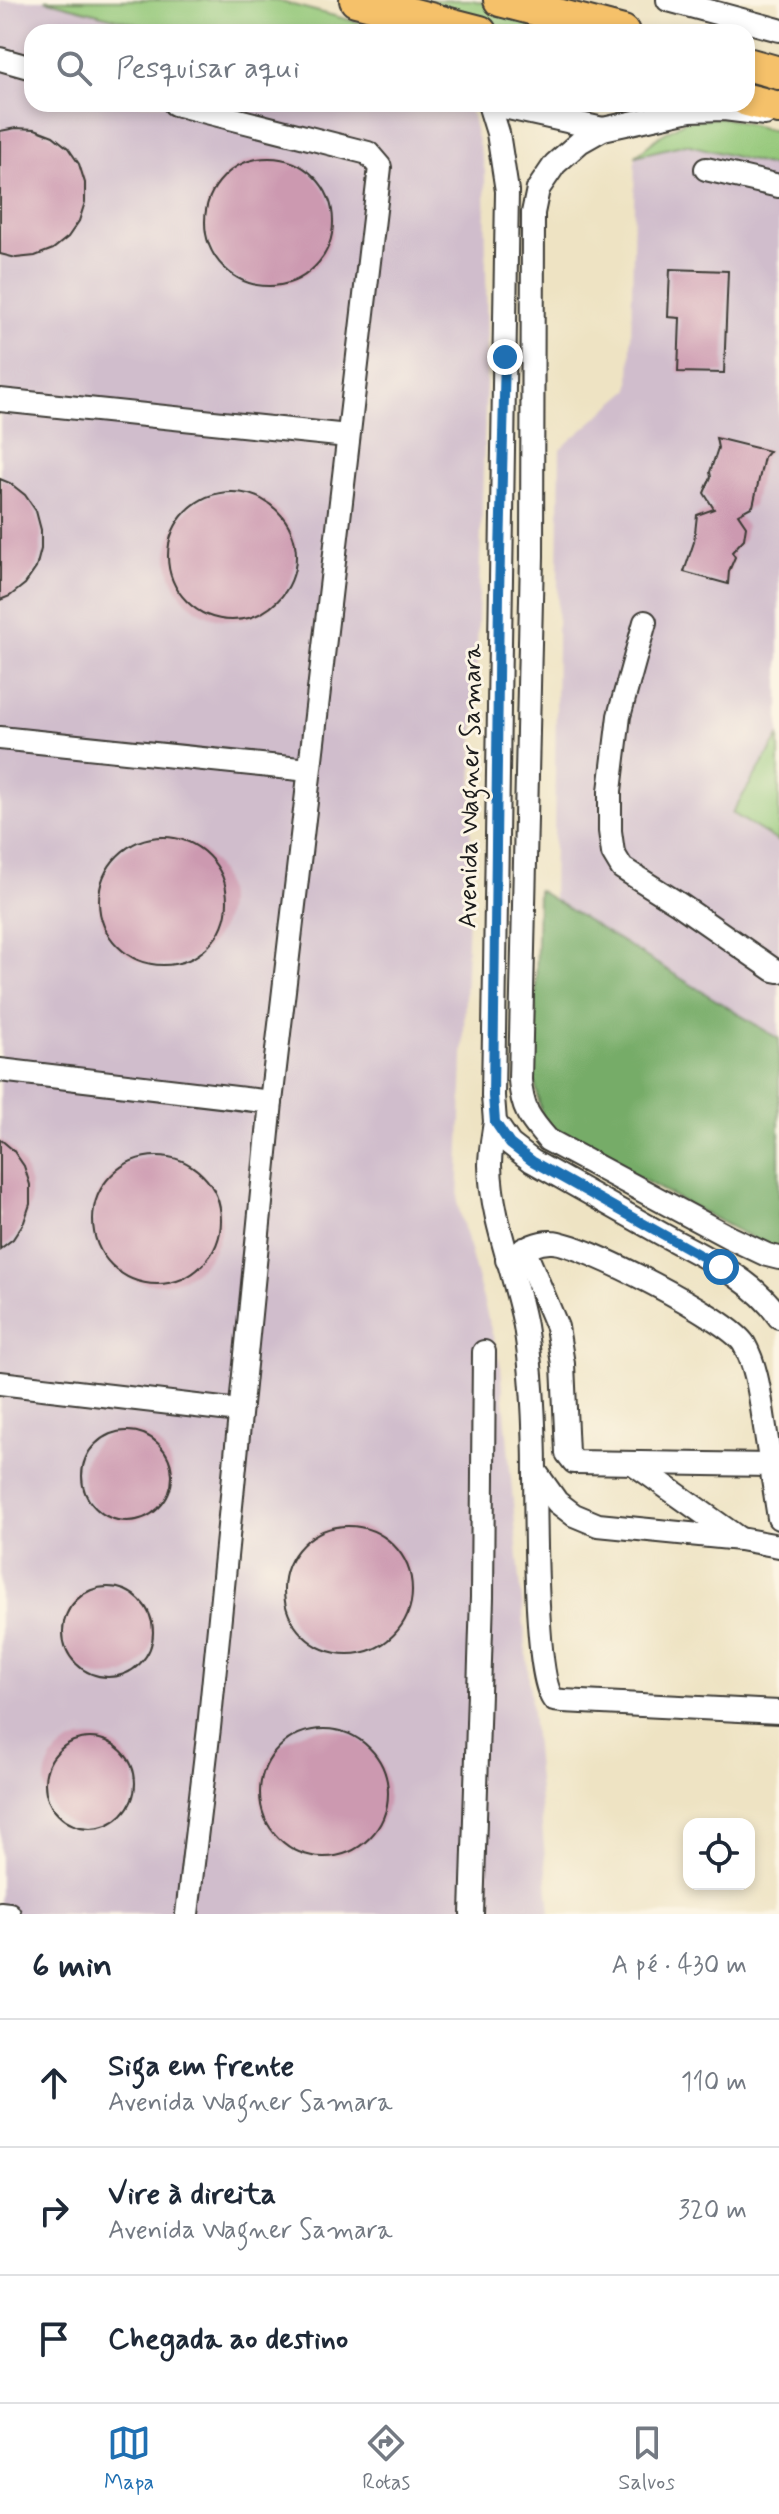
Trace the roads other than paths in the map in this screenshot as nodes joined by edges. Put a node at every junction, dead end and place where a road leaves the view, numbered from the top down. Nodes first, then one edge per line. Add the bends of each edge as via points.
1 (356, 0) edge
2 (500, 0) edge
3 (668, 0) edge
4 (387, 8) junction
5 (416, 24) edge
6 (449, 24) edge
7 (592, 24) edge
8 (779, 30) edge
9 (0, 59) edge
10 (24, 66) edge
11 (755, 102) edge
12 (779, 108) edge
13 (207, 112) edge
14 (492, 112) edge
15 (526, 112) edge
16 (681, 112) edge
17 (748, 112) edge
18 (779, 116) edge
19 (603, 129) junction
20 (706, 169) dead end
21 (779, 186) edge
22 (0, 400) edge
23 (348, 436) junction
24 (645, 622) dead end
25 (0, 738) edge
26 (309, 770) junction
27 (779, 971) edge
28 (0, 1070) edge
29 (271, 1102) junction
30 (495, 1122) junction
31 (516, 1255) junction
32 (779, 1258) edge
33 (779, 1317) edge
34 (484, 1352) dead end
35 (0, 1383) edge
36 (761, 1404) junction
37 (239, 1411) junction
38 (779, 1424) edge
39 (634, 1464) junction
40 (770, 1465) junction
41 (535, 1471) junction
42 (779, 1518) edge
43 (740, 1539) junction
44 (779, 1546) edge
45 (779, 1712) edge
46 (0, 1913) edge
47 (9, 1914) edge
48 (187, 1914) edge
49 (472, 1914) edge

1 - 4 highway
2 - 7 highway
3 - 8 street
4 - 5 street
4 - 6 highway
9 - 10 street
11 - 12 highway
13 - 23 street via 368,153 380,167
14 - 30 street, Avenida Wagner Samara via 507,191
15 - 19 street
16 - 19 street
17 - 18 street
19 - 32 street via 555,164 538,189 533,213 522,1104 548,1140 729,1237
20 - 21 street
22 - 23 street
23 - 26 street
24 - 27 street via 619,716 610,791 613,853 622,868
25 - 26 street
26 - 29 street
28 - 29 street
29 - 37 street
30 - 31 street, Avenida Wagner Samara via 493,1195
30 - 33 street via 510,1144 532,1161 721,1267 754,1289
31 - 36 street via 554,1242 673,1294 743,1343
31 - 39 street via 557,1327 570,1458 577,1464
31 - 41 street via 535,1414
34 - 49 street
35 - 37 street
36 - 38 street
36 - 40 street
37 - 48 street
39 - 40 street
39 - 43 street
40 - 42 street
41 - 43 street via 557,1502 598,1525
41 - 45 street via 541,1649 551,1698
43 - 44 street
46 - 47 street

